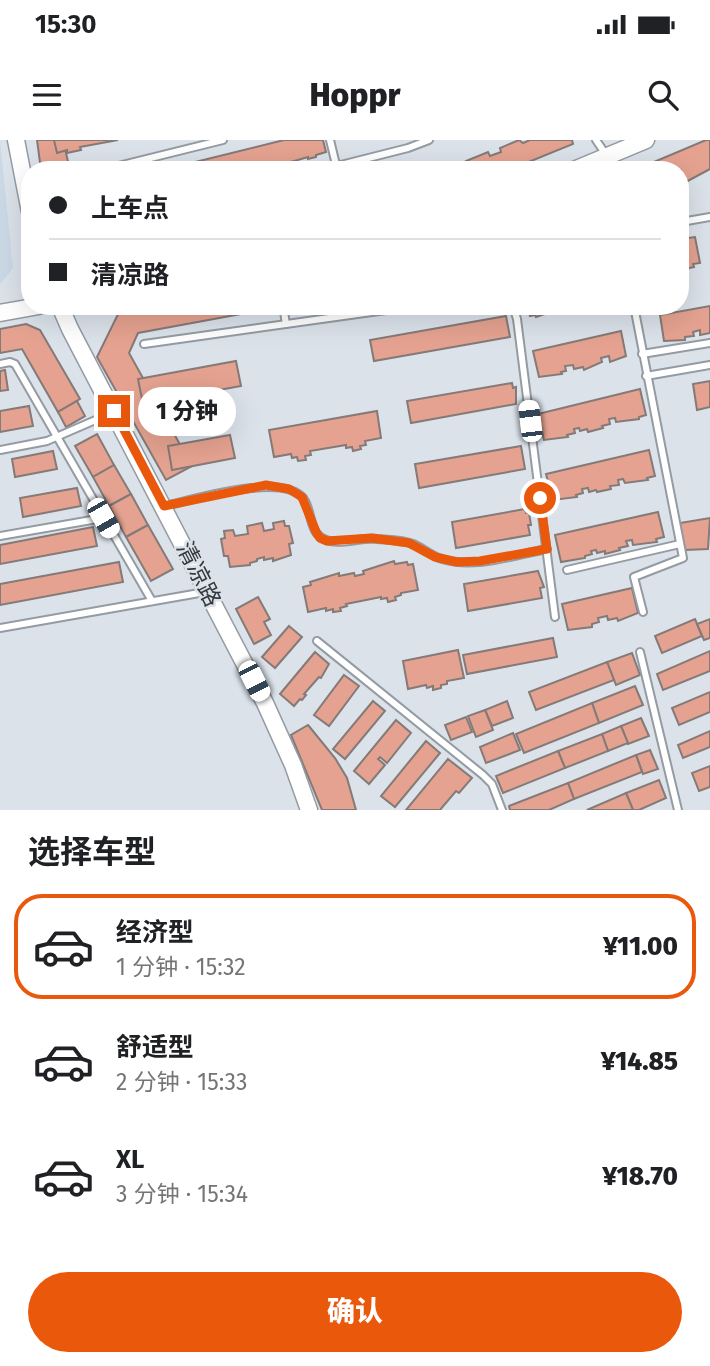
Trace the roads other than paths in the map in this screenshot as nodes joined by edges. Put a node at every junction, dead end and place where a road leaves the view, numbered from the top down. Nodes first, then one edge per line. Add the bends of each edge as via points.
1 (16, 140) edge
2 (223, 140) edge
3 (330, 140) edge
4 (429, 140) edge
5 (596, 140) edge
6 (646, 140) edge
7 (138, 161) edge
8 (335, 161) edge
9 (362, 161) edge
10 (601, 161) edge
11 (603, 161) edge
12 (21, 166) edge
13 (710, 217) edge
14 (689, 221) edge
15 (21, 309) edge
16 (0, 313) edge
17 (65, 315) edge
18 (284, 315) edge
19 (350, 315) edge
20 (516, 315) edge
21 (636, 315) edge
22 (286, 324) junction
23 (710, 343) edge
24 (144, 344) dead end
25 (642, 354) junction
26 (0, 364) edge
27 (710, 365) edge
28 (646, 376) junction
29 (114, 411) junction
30 (57, 437) junction
31 (0, 450) edge
32 (164, 506) junction
33 (103, 518) junction
34 (0, 536) edge
35 (680, 544) junction
36 (547, 549) junction
37 (567, 570) dead end
38 (208, 591) junction
39 (152, 601) junction
40 (643, 612) dead end
41 (555, 617) dead end
42 (0, 628) edge
43 (317, 641) dead end
44 (640, 652) dead end
45 (309, 810) edge
46 (502, 810) edge
47 (678, 810) edge

1 - 12 street
2 - 7 lane
3 - 8 lane
4 - 9 lane
5 - 10 lane
6 - 11 street
13 - 14 lane
15 - 16 street
17 - 29 street, 清凉路
18 - 22 lane
19 - 22 lane
20 - 36 lane
21 - 25 lane
22 - 24 lane
23 - 25 lane
25 - 28 lane
26 - 30 lane via 15,365
27 - 28 lane
28 - 35 lane
29 - 30 lane
29 - 32 street, 清凉路
30 - 31 lane
30 - 33 lane
32 - 36 lane via 266,485 302,497 316,532 327,541 372,538 409,543 443,559 465,562
32 - 38 street, 清凉路
33 - 34 lane
33 - 39 lane
35 - 37 lane
35 - 40 lane via 684,558 634,577
36 - 41 lane
38 - 39 lane
38 - 45 street, 清凉路 via 280,734
39 - 42 lane
43 - 46 lane via 483,775 492,784
44 - 47 lane

